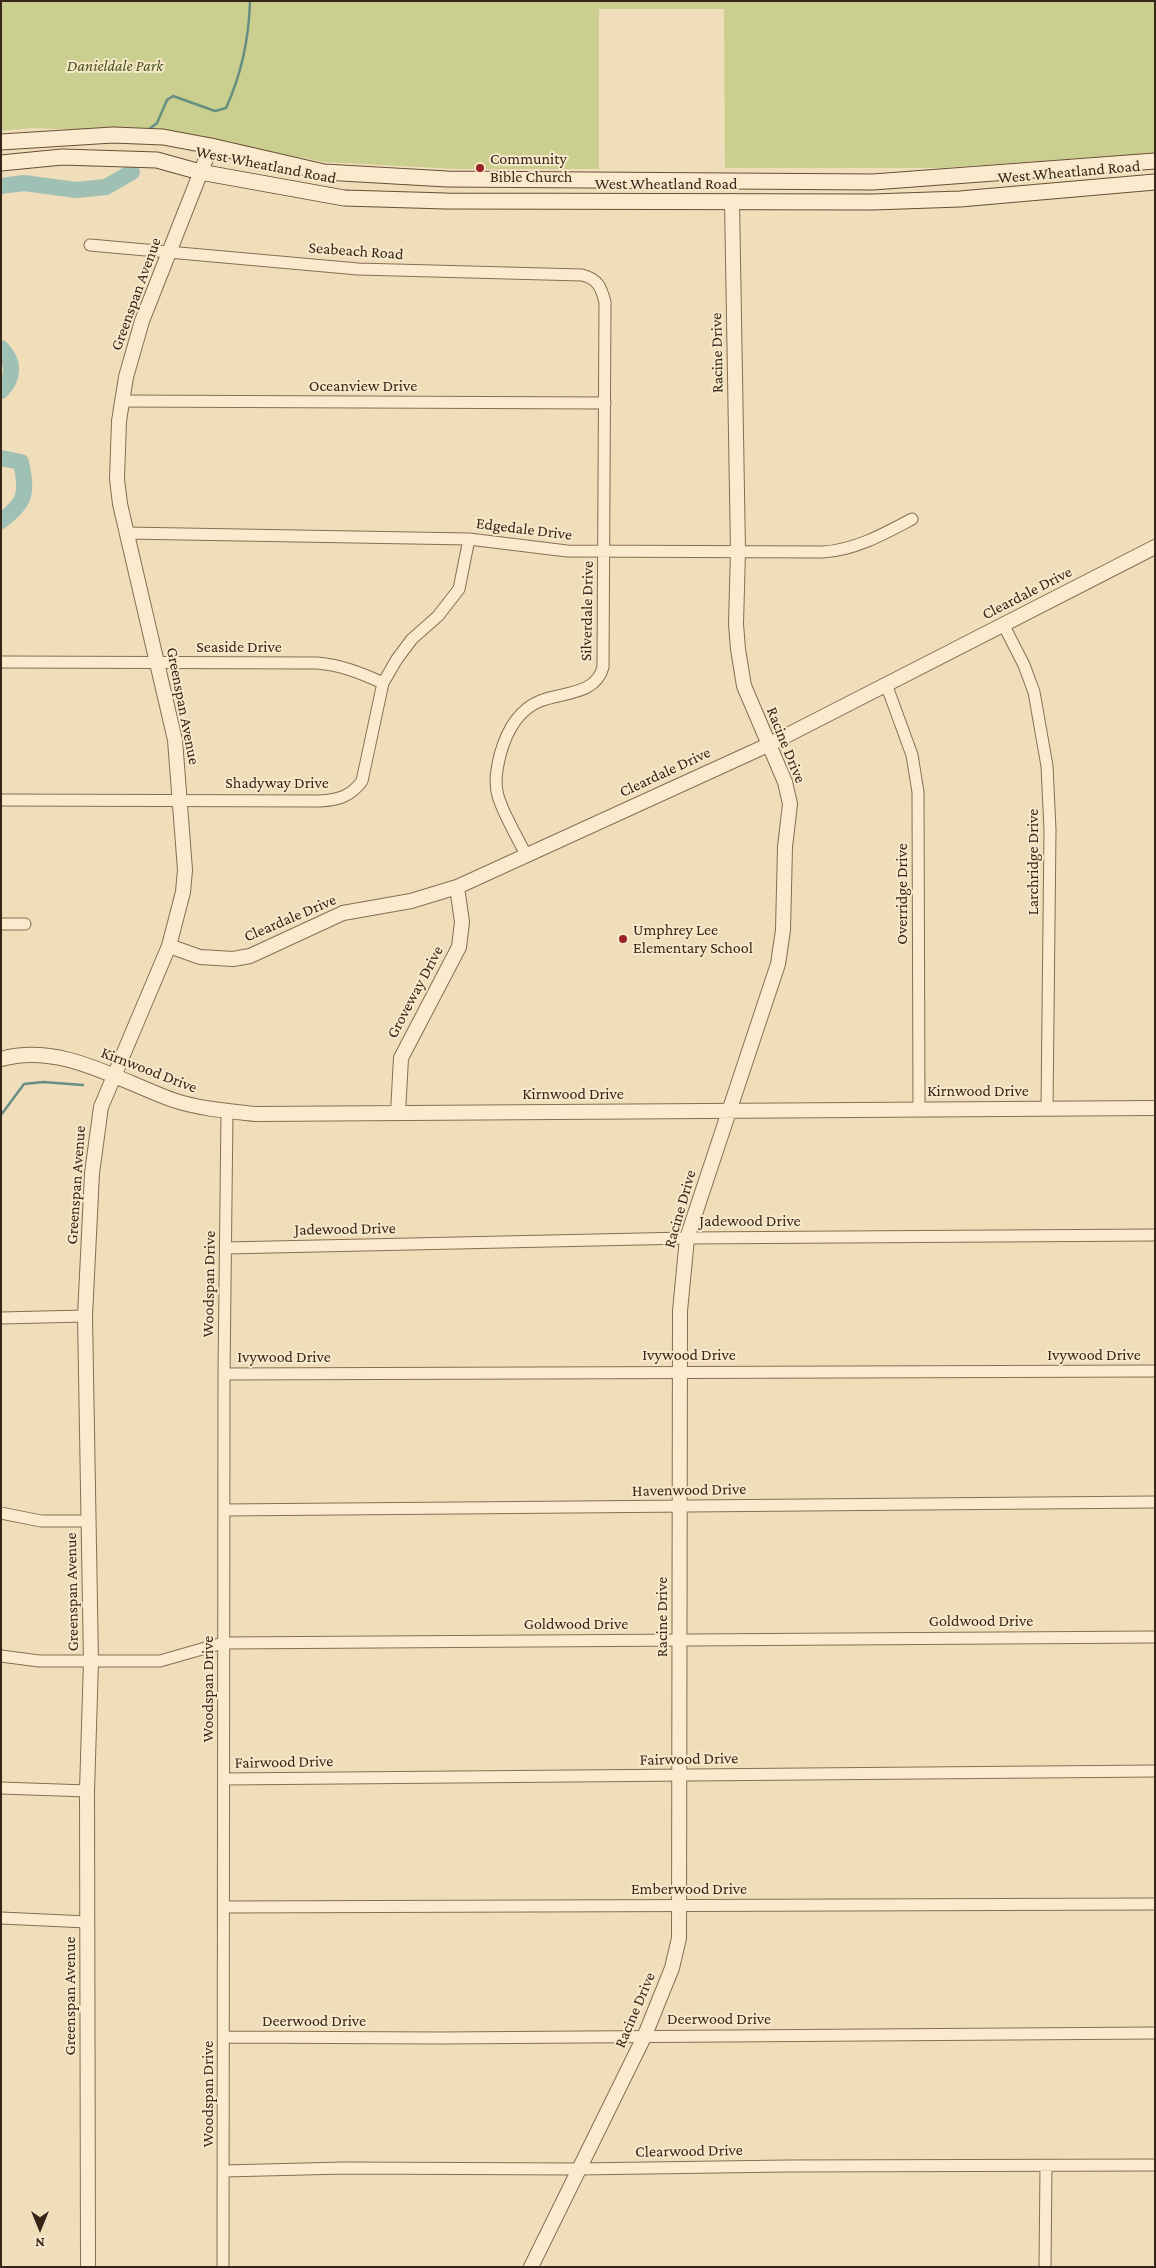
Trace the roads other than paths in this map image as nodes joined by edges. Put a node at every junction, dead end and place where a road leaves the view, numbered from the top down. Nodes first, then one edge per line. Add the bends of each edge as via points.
1 (113, 135) junction
2 (1, 142) edge
3 (211, 146) junction
4 (112, 157) junction
5 (1155, 161) edge
6 (1, 163) edge
7 (1085, 166) junction
8 (200, 172) junction
9 (732, 180) junction
10 (616, 181) junction
11 (874, 182) junction
12 (1155, 182) edge
13 (1085, 187) junction
14 (732, 201) junction
15 (616, 202) junction
16 (874, 202) junction
17 (90, 245) dead end
18 (170, 252) junction
19 (605, 302) joint
20 (121, 401) junction
21 (605, 403) junction
22 (912, 519) dead end
23 (126, 534) junction
24 (469, 539) junction
25 (1155, 547) edge
26 (738, 551) junction
27 (605, 552) junction
28 (1004, 624) junction
29 (1, 662) edge
30 (157, 662) junction
31 (384, 682) junction
32 (886, 684) junction
33 (768, 745) junction
34 (1, 800) edge
35 (181, 800) junction
36 (526, 855) junction
37 (457, 887) junction
38 (1, 924) edge
39 (25, 924) dead end
40 (169, 946) junction
41 (1, 1059) edge
42 (114, 1076) junction
43 (1047, 1108) junction
44 (1155, 1108) edge
45 (919, 1109) junction
46 (728, 1110) junction
47 (227, 1111) junction
48 (398, 1113) junction
49 (1155, 1235) edge
50 (687, 1238) junction
51 (226, 1248) junction
52 (85, 1316) junction
53 (1, 1318) edge
54 (680, 1371) junction
55 (1155, 1371) edge
56 (224, 1374) junction
57 (1155, 1502) edge
58 (680, 1506) junction
59 (224, 1510) junction
60 (1, 1513) edge
61 (88, 1520) junction
62 (1155, 1636) edge
63 (680, 1640) junction
64 (223, 1643) junction
65 (1, 1656) edge
66 (91, 1662) junction
67 (1155, 1771) edge
68 (680, 1775) junction
69 (224, 1779) junction
70 (1, 1788) edge
71 (87, 1791) junction
72 (1155, 1904) edge
73 (679, 1905) junction
74 (224, 1907) junction
75 (1, 1918) edge
76 (87, 1922) junction
77 (1155, 2033) edge
78 (645, 2035) junction
79 (224, 2037) junction
80 (1155, 2165) edge
81 (1046, 2166) junction
82 (578, 2169) junction
83 (224, 2171) junction
84 (88, 2267) edge
85 (223, 2267) edge
86 (531, 2267) edge
87 (1045, 2267) edge

1 - 2 main road, West Wheatland Road
1 - 3 main road, West Wheatland Road via 163,137
1 - 4 main road
3 - 8 street, Greenspan Avenue
3 - 10 main road, West Wheatland Road via 324,172 446,179
4 - 6 main road, West Wheatland Road via 62,157
4 - 8 main road, West Wheatland Road via 157,160
5 - 7 main road, West Wheatland Road
7 - 11 main road, West Wheatland Road
7 - 13 main road
8 - 15 main road, West Wheatland Road via 344,198
8 - 18 street, Greenspan Avenue
9 - 10 main road, West Wheatland Road
9 - 11 main road, West Wheatland Road
9 - 14 main road, Racine Drive
10 - 15 main road
11 - 16 main road
12 - 13 main road, West Wheatland Road
13 - 16 main road, West Wheatland Road via 960,199
14 - 15 main road, West Wheatland Road
14 - 16 main road, West Wheatland Road
14 - 26 street, Racine Drive
17 - 18 street, Seabeach Road
18 - 19 street, Seabeach Road via 414,272 582,275 596,281
18 - 20 street, Greenspan Avenue via 136,338
19 - 21 street, Silverdale Drive
20 - 21 street, Oceanview Drive
20 - 23 street, Greenspan Avenue via 117,479
21 - 27 street, Silverdale Drive
22 - 26 street, Edgedale Drive via 874,539 835,551
23 - 24 street, Edgedale Drive
23 - 30 street, Greenspan Avenue
24 - 27 street, Edgedale Drive via 567,552
24 - 31 street, Shadyway Drive via 459,589 438,616 412,639
25 - 28 street, Cleardale Drive
26 - 27 street, Edgedale Drive
26 - 33 street, Racine Drive via 736,624 740,668 750,703
27 - 36 street, Silverdale Drive via 605,654 601,677 588,687 539,702 527,710 507,734 500,757 496,777 499,798
28 - 32 street, Cleardale Drive
28 - 43 street, Larchridge Drive via 1034,692 1047,766 1050,830
29 - 30 street, Seaside Drive
30 - 31 street, Seaside Drive via 334,664
30 - 35 street, Greenspan Avenue via 175,740
31 - 35 street, Shadyway Drive via 366,769 362,781 349,795 325,801
32 - 33 street, Cleardale Drive
32 - 45 street, Overridge Drive via 912,755 918,792
33 - 36 street, Cleardale Drive
33 - 46 street, Racine Drive via 785,782 790,804 785,847 782,948
34 - 35 street, Shadyway Drive
35 - 40 street, Greenspan Avenue via 185,870 183,892
36 - 37 street, Cleardale Drive
37 - 40 street, Cleardale Drive via 411,901 343,914 250,956 233,959 200,956
37 - 48 street, Groveway Drive via 462,922 459,947 401,1058
38 - 39 street
40 - 42 street, Greenspan Avenue
41 - 42 street, Kirnwood Drive via 40,1056 88,1066
42 - 47 street, Kirnwood Drive via 173,1100
42 - 52 street, Greenspan Avenue via 97,1125
43 - 44 street, Kirnwood Drive
43 - 45 street, Kirnwood Drive
45 - 46 street, Kirnwood Drive
46 - 48 street, Kirnwood Drive
46 - 50 street, Racine Drive
47 - 48 street, Kirnwood Drive via 256,1114
47 - 51 street, Woodspan Drive
49 - 50 street, Jadewood Drive
50 - 51 street, Jadewood Drive
50 - 54 street, Racine Drive via 680,1301
51 - 56 street, Woodspan Drive
52 - 53 street
52 - 61 street, Greenspan Avenue
54 - 55 street, Ivywood Drive
54 - 56 street, Ivywood Drive
54 - 58 street, Racine Drive
56 - 59 street, Woodspan Drive
57 - 58 street, Havenwood Drive
58 - 59 street, Havenwood Drive
58 - 63 street, Racine Drive
59 - 64 street, Woodspan Drive
60 - 61 street via 41,1520
61 - 66 street, Greenspan Avenue
62 - 63 street, Goldwood Drive
63 - 64 street, Goldwood Drive
63 - 68 street, Racine Drive
64 - 66 street, Goldwood Drive via 160,1661
64 - 69 street, Woodspan Drive
65 - 66 street, Goldwood Drive via 39,1662
66 - 71 street, Greenspan Avenue
67 - 68 street, Fairwood Drive
68 - 69 street, Fairwood Drive
68 - 73 street, Racine Drive
69 - 74 street, Woodspan Drive
70 - 71 street
71 - 76 street, Greenspan Avenue
72 - 73 street, Emberwood Drive
73 - 74 street, Emberwood Drive
73 - 78 street, Racine Drive via 679,1938 672,1968
74 - 79 street, Woodspan Drive
75 - 76 street
76 - 84 street, Greenspan Avenue
77 - 78 street, Deerwood Drive
78 - 79 street, Deerwood Drive
78 - 82 street, Racine Drive
79 - 83 street, Woodspan Drive
80 - 81 street, Clearwood Drive
81 - 82 street, Clearwood Drive
81 - 87 street
82 - 83 street, Clearwood Drive
82 - 86 street, Racine Drive
83 - 85 street, Woodspan Drive

